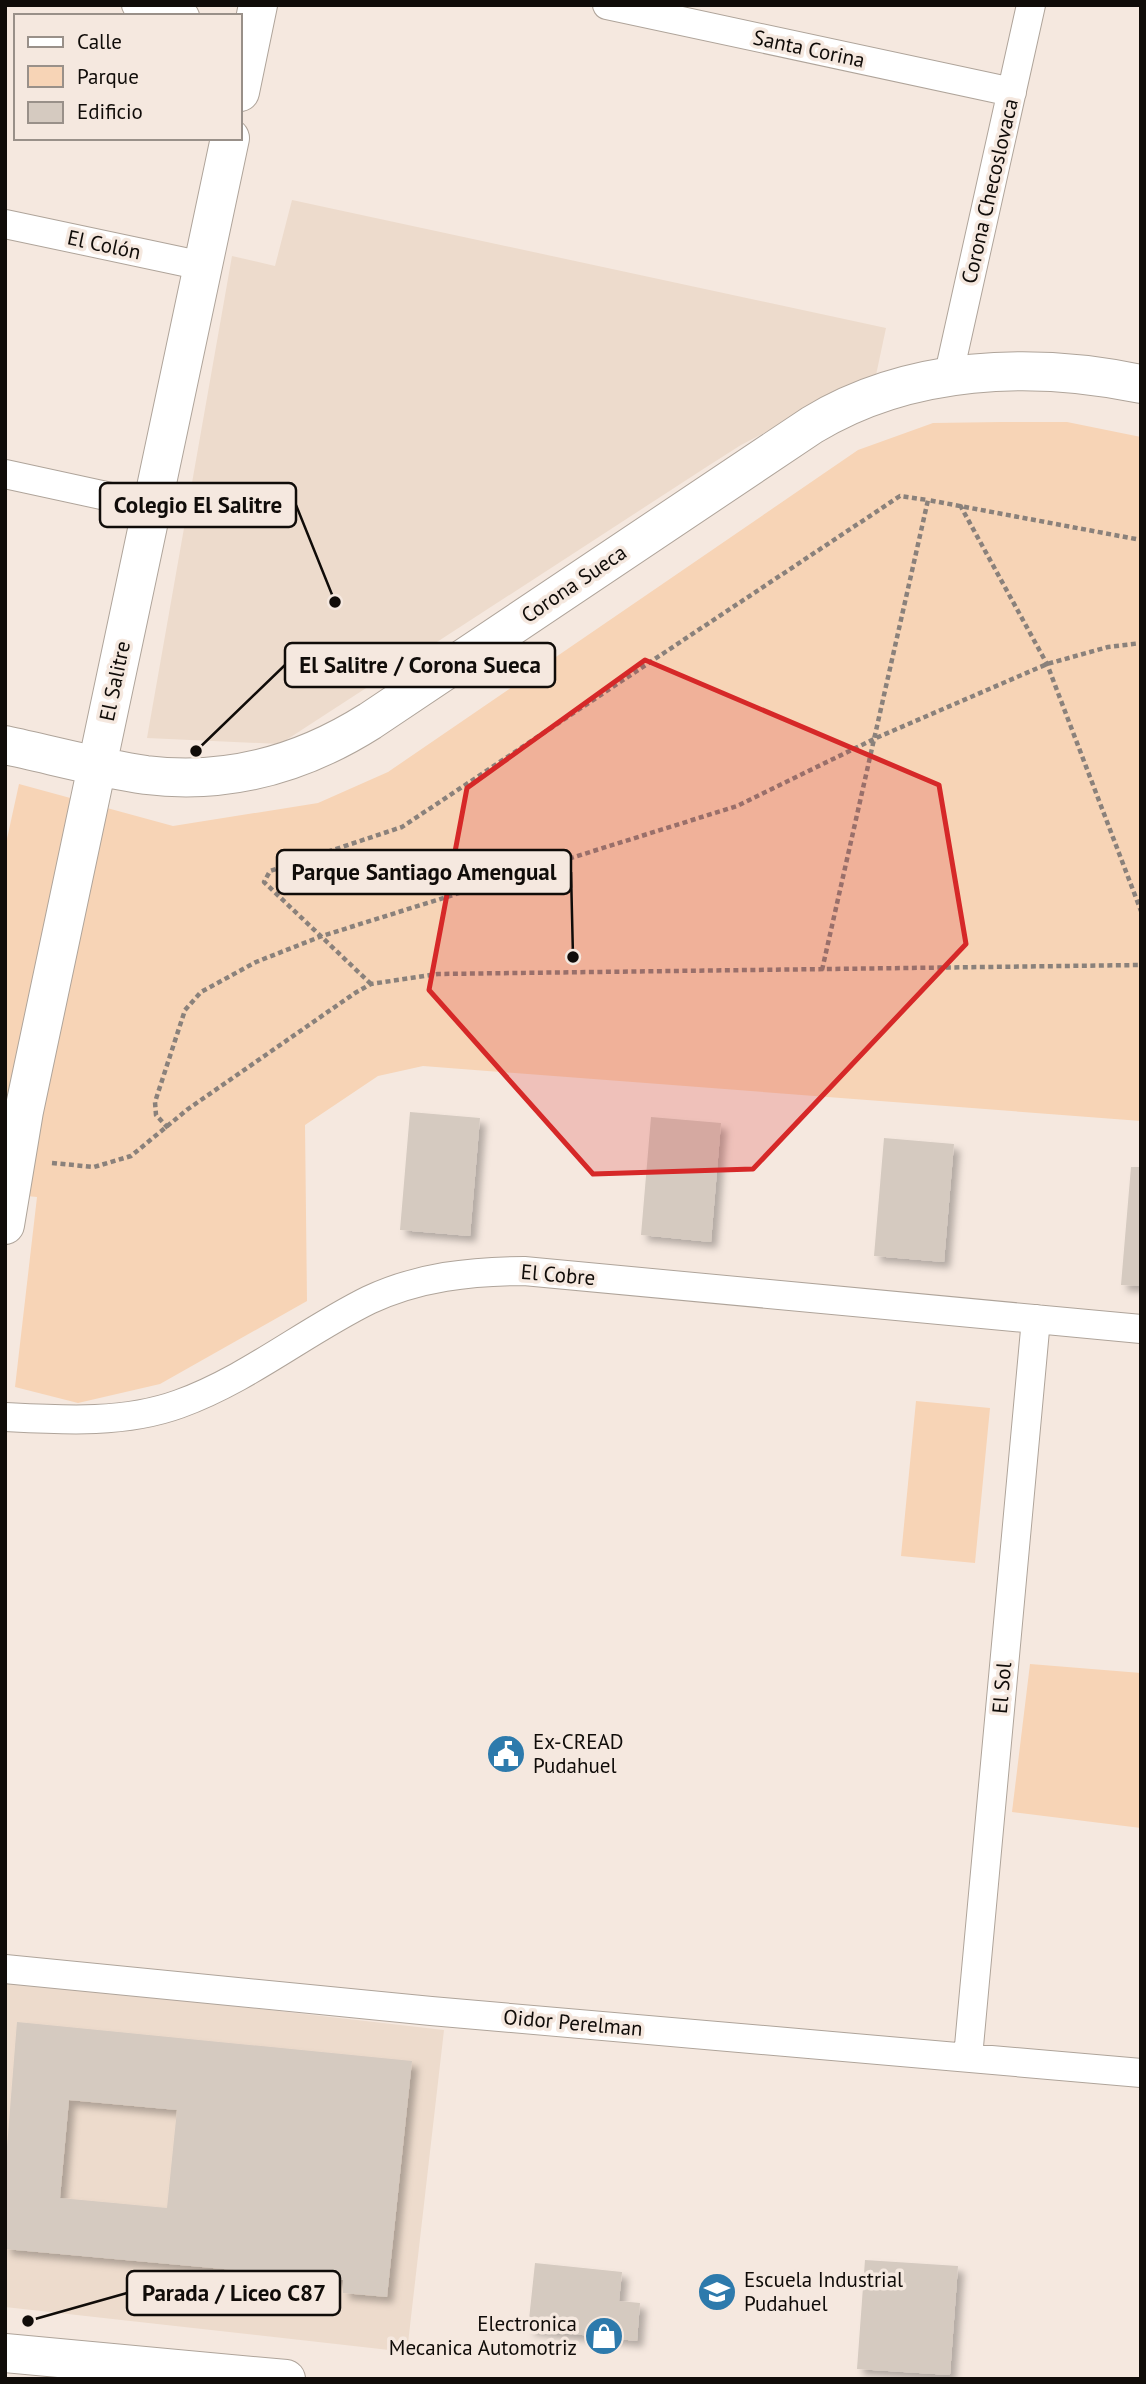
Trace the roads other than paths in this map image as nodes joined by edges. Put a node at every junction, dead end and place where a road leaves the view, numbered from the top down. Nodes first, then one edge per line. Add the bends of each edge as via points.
1 (136, 5) edge
2 (607, 5) edge
3 (1031, 5) edge
4 (176, 14) edge
5 (250, 21) edge
6 (242, 78) edge
7 (1012, 92) junction
8 (230, 140) edge
9 (5, 224) edge
10 (203, 266) junction
11 (948, 377) junction
12 (1141, 384) edge
13 (5, 474) edge
14 (152, 506) junction
15 (5, 745) edge
16 (97, 765) junction
17 (5, 1225) edge
18 (1036, 1319) junction
19 (1141, 1329) edge
20 (5, 1417) edge
21 (5, 1969) edge
22 (968, 2057) junction
23 (1141, 2073) edge
24 (5, 2353) edge
25 (286, 2379) edge

1 - 4 street
2 - 7 street, Santa Corina
3 - 7 street, Corona Checoslovaca
5 - 6 street
7 - 11 street, Corona Checoslovaca
8 - 10 street, El Salitre
9 - 10 street, El Colón
10 - 14 street, El Salitre
11 - 12 street, Corona Sueca via 1023,371 1075,373
11 - 16 street, Corona Sueca via 865,398 833,412 328,745 281,765 218,776 147,775
13 - 14 street
14 - 16 street, El Salitre
15 - 16 street, Corona Sueca
16 - 17 street, El Salitre
18 - 19 street, El Cobre
18 - 20 street, El Cobre via 490,1270 427,1280 368,1301 232,1380 176,1405 106,1418
18 - 22 street, El Sol
21 - 22 street, Oidor Perelman
22 - 23 street, Oidor Perelman
24 - 25 street

